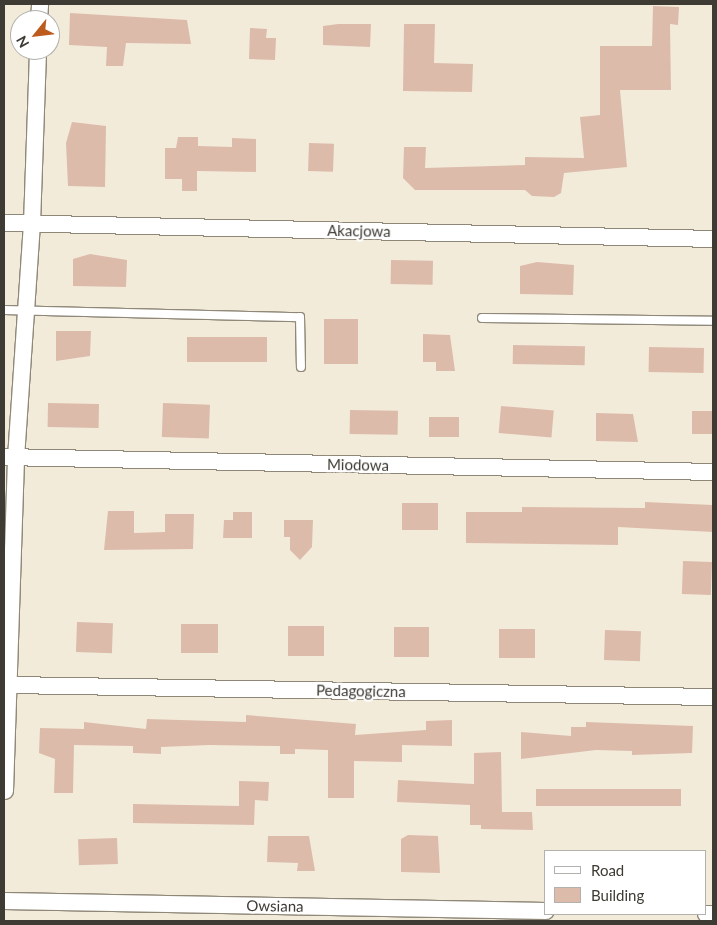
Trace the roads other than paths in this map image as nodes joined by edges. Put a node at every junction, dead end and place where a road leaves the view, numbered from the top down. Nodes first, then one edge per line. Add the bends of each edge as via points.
1 (38, 60) edge
2 (4, 223) edge
3 (32, 224) junction
4 (713, 239) edge
5 (4, 310) edge
6 (26, 311) junction
7 (482, 318) dead end
8 (713, 321) edge
9 (301, 367) dead end
10 (10, 458) edge
11 (713, 472) edge
12 (10, 685) junction
13 (713, 697) edge
14 (5, 791) dead end
15 (4, 901) edge
16 (544, 911) edge

1 - 3 street
2 - 3 street, Akacjowa
3 - 4 street, Akacjowa
3 - 6 street
5 - 6 lane
6 - 9 lane via 300,317
6 - 10 street
7 - 8 lane
10 - 11 street, Miodowa
10 - 12 street
12 - 13 street, Pedagogiczna
12 - 14 street
15 - 16 street, Owsiana

